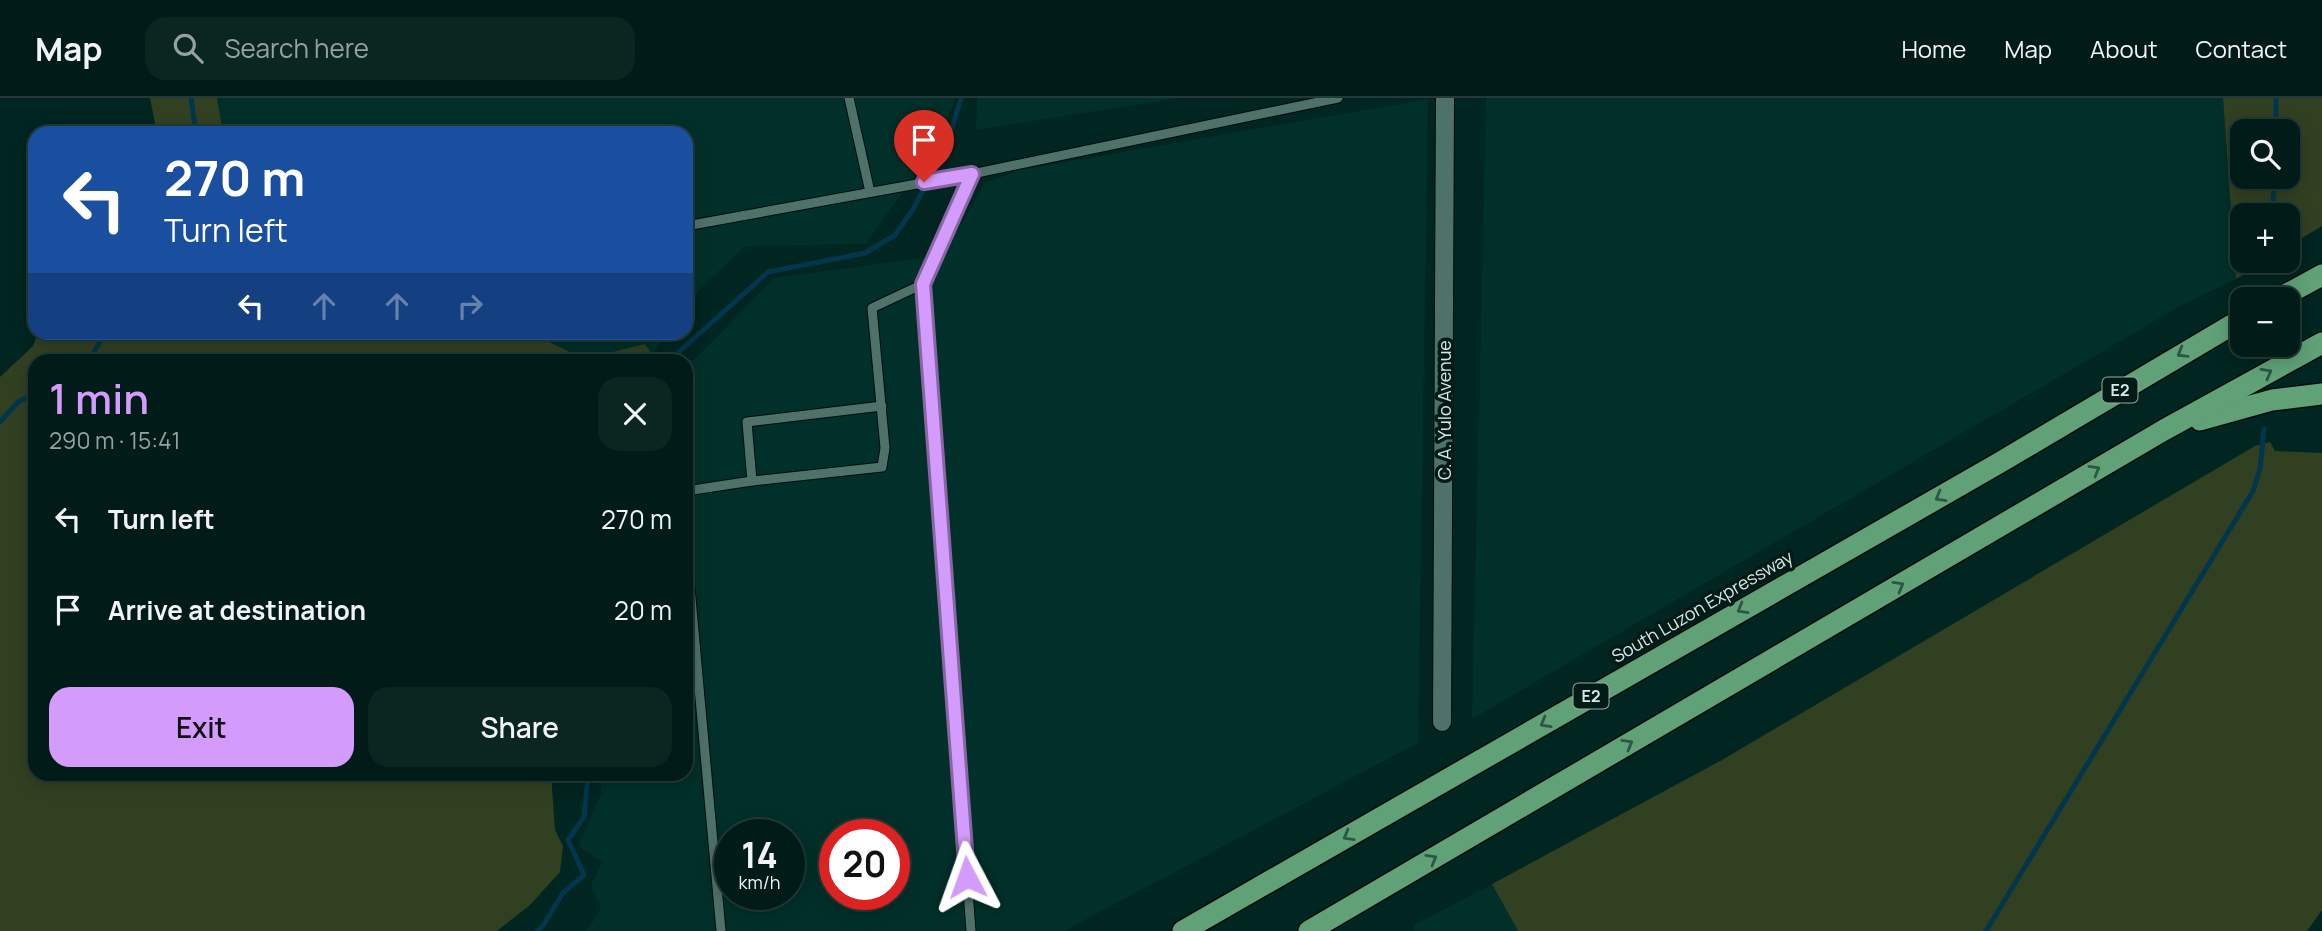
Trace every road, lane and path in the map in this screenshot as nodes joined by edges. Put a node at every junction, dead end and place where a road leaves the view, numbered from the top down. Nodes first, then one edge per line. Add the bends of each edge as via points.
1 (849, 98) edge
2 (1338, 98) edge
3 (1445, 98) edge
4 (972, 174) junction
5 (870, 192) junction
6 (693, 225) edge
7 (2322, 275) edge
8 (923, 284) junction
9 (2300, 287) edge
10 (2230, 326) edge
11 (2322, 343) edge
12 (2322, 394) edge
13 (882, 406) junction
14 (2164, 430) junction
15 (752, 481) junction
16 (693, 490) edge
17 (693, 621) edge
18 (1442, 722) dead end
19 (721, 931) edge
20 (971, 931) edge
21 (1183, 931) edge
22 (1309, 931) edge

1 - 5 lane
2 - 4 lane
3 - 18 street, C. A. Yulo Avenue
4 - 5 lane
4 - 8 lane
5 - 6 lane
7 - 9 highway
8 - 13 lane via 872,308
8 - 20 lane
10 -> 21 highway, South Luzon Expressway / E2
14 -> 11 highway
12 - 14 highway via 2272,400
13 - 15 lane via 882,467
13 - 15 lane via 747,422
22 -> 14 highway
15 - 16 lane
17 - 19 lane

